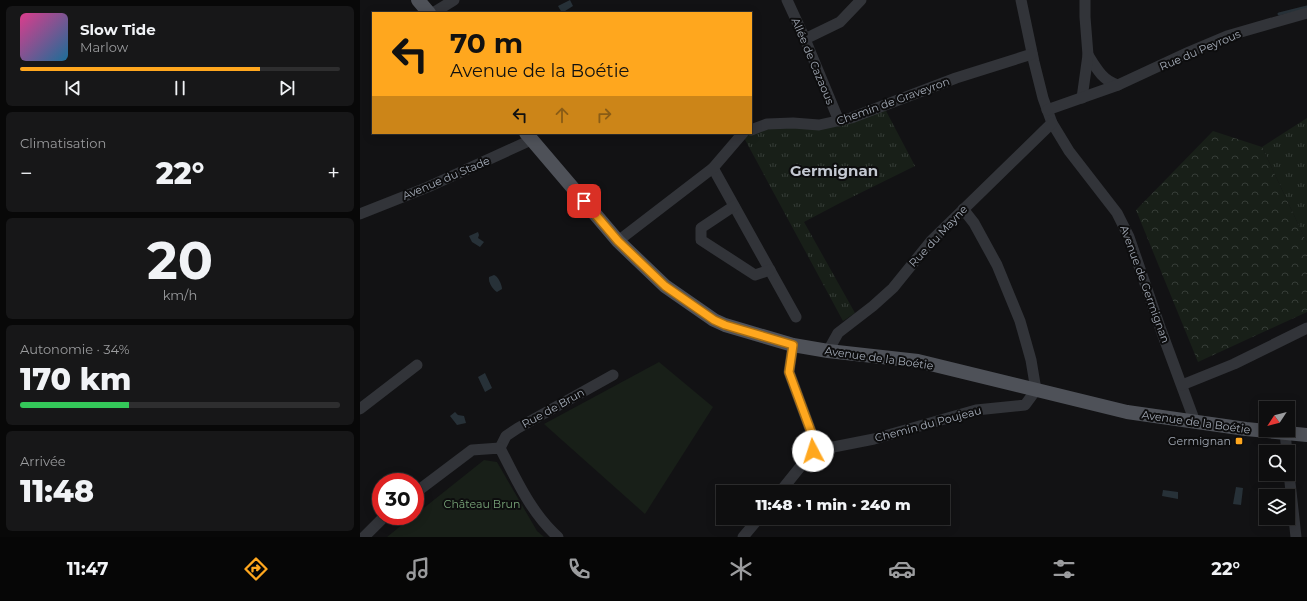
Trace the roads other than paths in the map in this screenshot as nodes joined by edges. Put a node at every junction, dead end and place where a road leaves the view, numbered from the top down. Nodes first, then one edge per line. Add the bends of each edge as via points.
1 (418, 0) edge
2 (454, 0) edge
3 (787, 0) edge
4 (861, 0) edge
5 (1022, 0) edge
6 (1085, 0) edge
7 (428, 12) edge
8 (435, 12) edge
9 (1307, 13) edge
10 (805, 40) junction
11 (1032, 54) junction
12 (1088, 55) junction
13 (1118, 86) junction
14 (1082, 98) junction
15 (1047, 110) junction
16 (839, 121) junction
17 (1052, 123) junction
18 (752, 130) edge
19 (742, 134) edge
20 (529, 137) edge
21 (713, 168) junction
22 (734, 206) junction
23 (963, 209) junction
24 (360, 214) edge
25 (618, 241) junction
26 (770, 270) junction
27 (796, 317) dead end
28 (1307, 328) edge
29 (793, 345) junction
30 (828, 351) junction
31 (417, 365) dead end
32 (613, 375) dead end
33 (1182, 385) junction
34 (1036, 390) junction
35 (360, 409) edge
36 (1195, 422) junction
37 (1259, 430) edge
38 (1295, 434) edge
39 (1307, 436) edge
40 (500, 448) junction
41 (813, 451) junction
42 (1290, 481) edge
43 (786, 485) edge
44 (424, 486) edge
45 (376, 525) edge
46 (754, 525) edge
47 (746, 536) edge
48 (364, 537) edge
49 (558, 537) edge
50 (1296, 537) edge

1 - 7 main road
2 - 8 street
3 - 10 street, Allée de Cazaous
4 - 10 street via 840,22
5 - 11 street, Avenue de Germignan
6 - 12 street
9 - 13 street, Rue du Peyrous via 1227,36
10 - 16 street, Allée de Cazaous
11 - 15 street, Avenue de Germignan
11 - 16 street, Chemin de Graveyron via 956,78
12 - 13 street via 1109,83
12 - 14 street
13 - 14 street, Rue du Peyrous
14 - 15 street, Rue du Peyrous
15 - 17 street, Avenue de Germignan
16 - 18 street, Chemin de Graveyron via 819,126 767,124
17 - 23 street, Rue du Mayne
17 - 33 street, Avenue de Germignan via 1069,151 1117,213 1130,237
19 - 21 street
20 - 24 street, Avenue du Stade via 428,187
20 - 25 main road, Avenue de la Boétie
21 - 22 street
21 - 25 street
22 - 26 street
22 - 26 street via 701,228 701,240 755,275
23 - 30 street, Rue du Mayne via 931,241 893,288 838,333
23 - 34 street via 974,223 997,265 1020,321
25 - 29 main road, Avenue de la Boétie via 665,286 714,320
26 - 27 street
28 - 33 street via 1234,364
29 - 30 main road, Avenue de la Boétie
29 - 41 street via 789,372 813,437
30 - 34 main road, Avenue de la Boétie via 918,362
31 - 35 street
32 - 40 street, Rue de Brun via 518,428 506,436
33 - 36 street, Avenue de Germignan
34 - 36 main road, Avenue de la Boétie via 1127,412
34 - 41 street, Chemin du Poujeau via 1025,405 976,410 874,439
36 - 37 main road, Avenue de la Boétie
38 - 39 main road, Avenue de la Boétie
40 - 44 street via 472,450
40 - 49 street via 520,489 547,527
41 - 43 street
42 - 50 street
45 - 48 street
46 - 47 street

